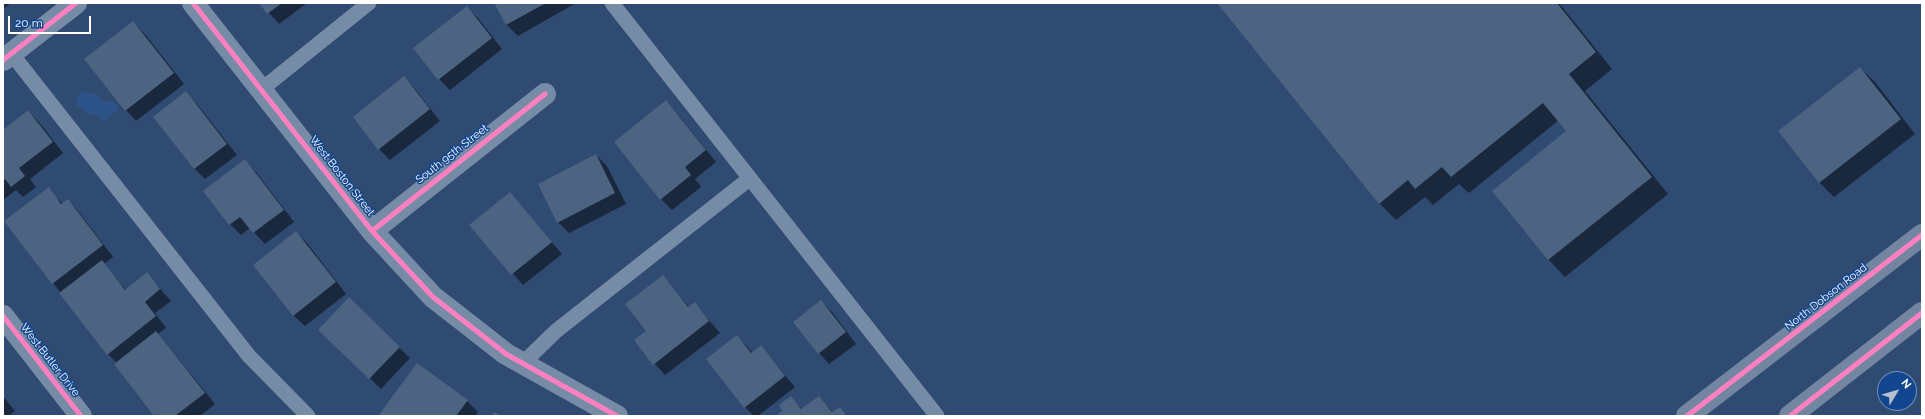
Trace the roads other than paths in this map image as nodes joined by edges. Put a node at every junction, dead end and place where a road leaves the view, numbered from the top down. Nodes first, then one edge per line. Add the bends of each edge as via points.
1 (76, 3) edge
2 (193, 3) edge
3 (370, 3) edge
4 (612, 3) edge
5 (7, 56) edge
6 (262, 89) junction
7 (545, 94) dead end
8 (749, 179) junction
9 (372, 231) junction
10 (1922, 235) edge
11 (1922, 313) edge
12 (3, 316) edge
13 (523, 363) junction
14 (81, 416) edge
15 (308, 416) edge
16 (617, 416) edge
17 (937, 416) edge
18 (1687, 416) edge
19 (1790, 416) edge

1 - 5 street
2 - 6 street, West Boston Street
3 - 6 lane
4 - 8 lane
5 - 15 lane via 249,356
6 - 9 street, West Boston Street
7 - 9 street, South 95th Street
8 - 13 lane via 556,331
8 - 17 lane
9 - 13 street, West Boston Street via 432,297 506,354
10 - 18 main road, North Dobson Road
11 - 19 main road
12 - 14 street, West Butler Drive
13 - 16 street, West Boston Street

